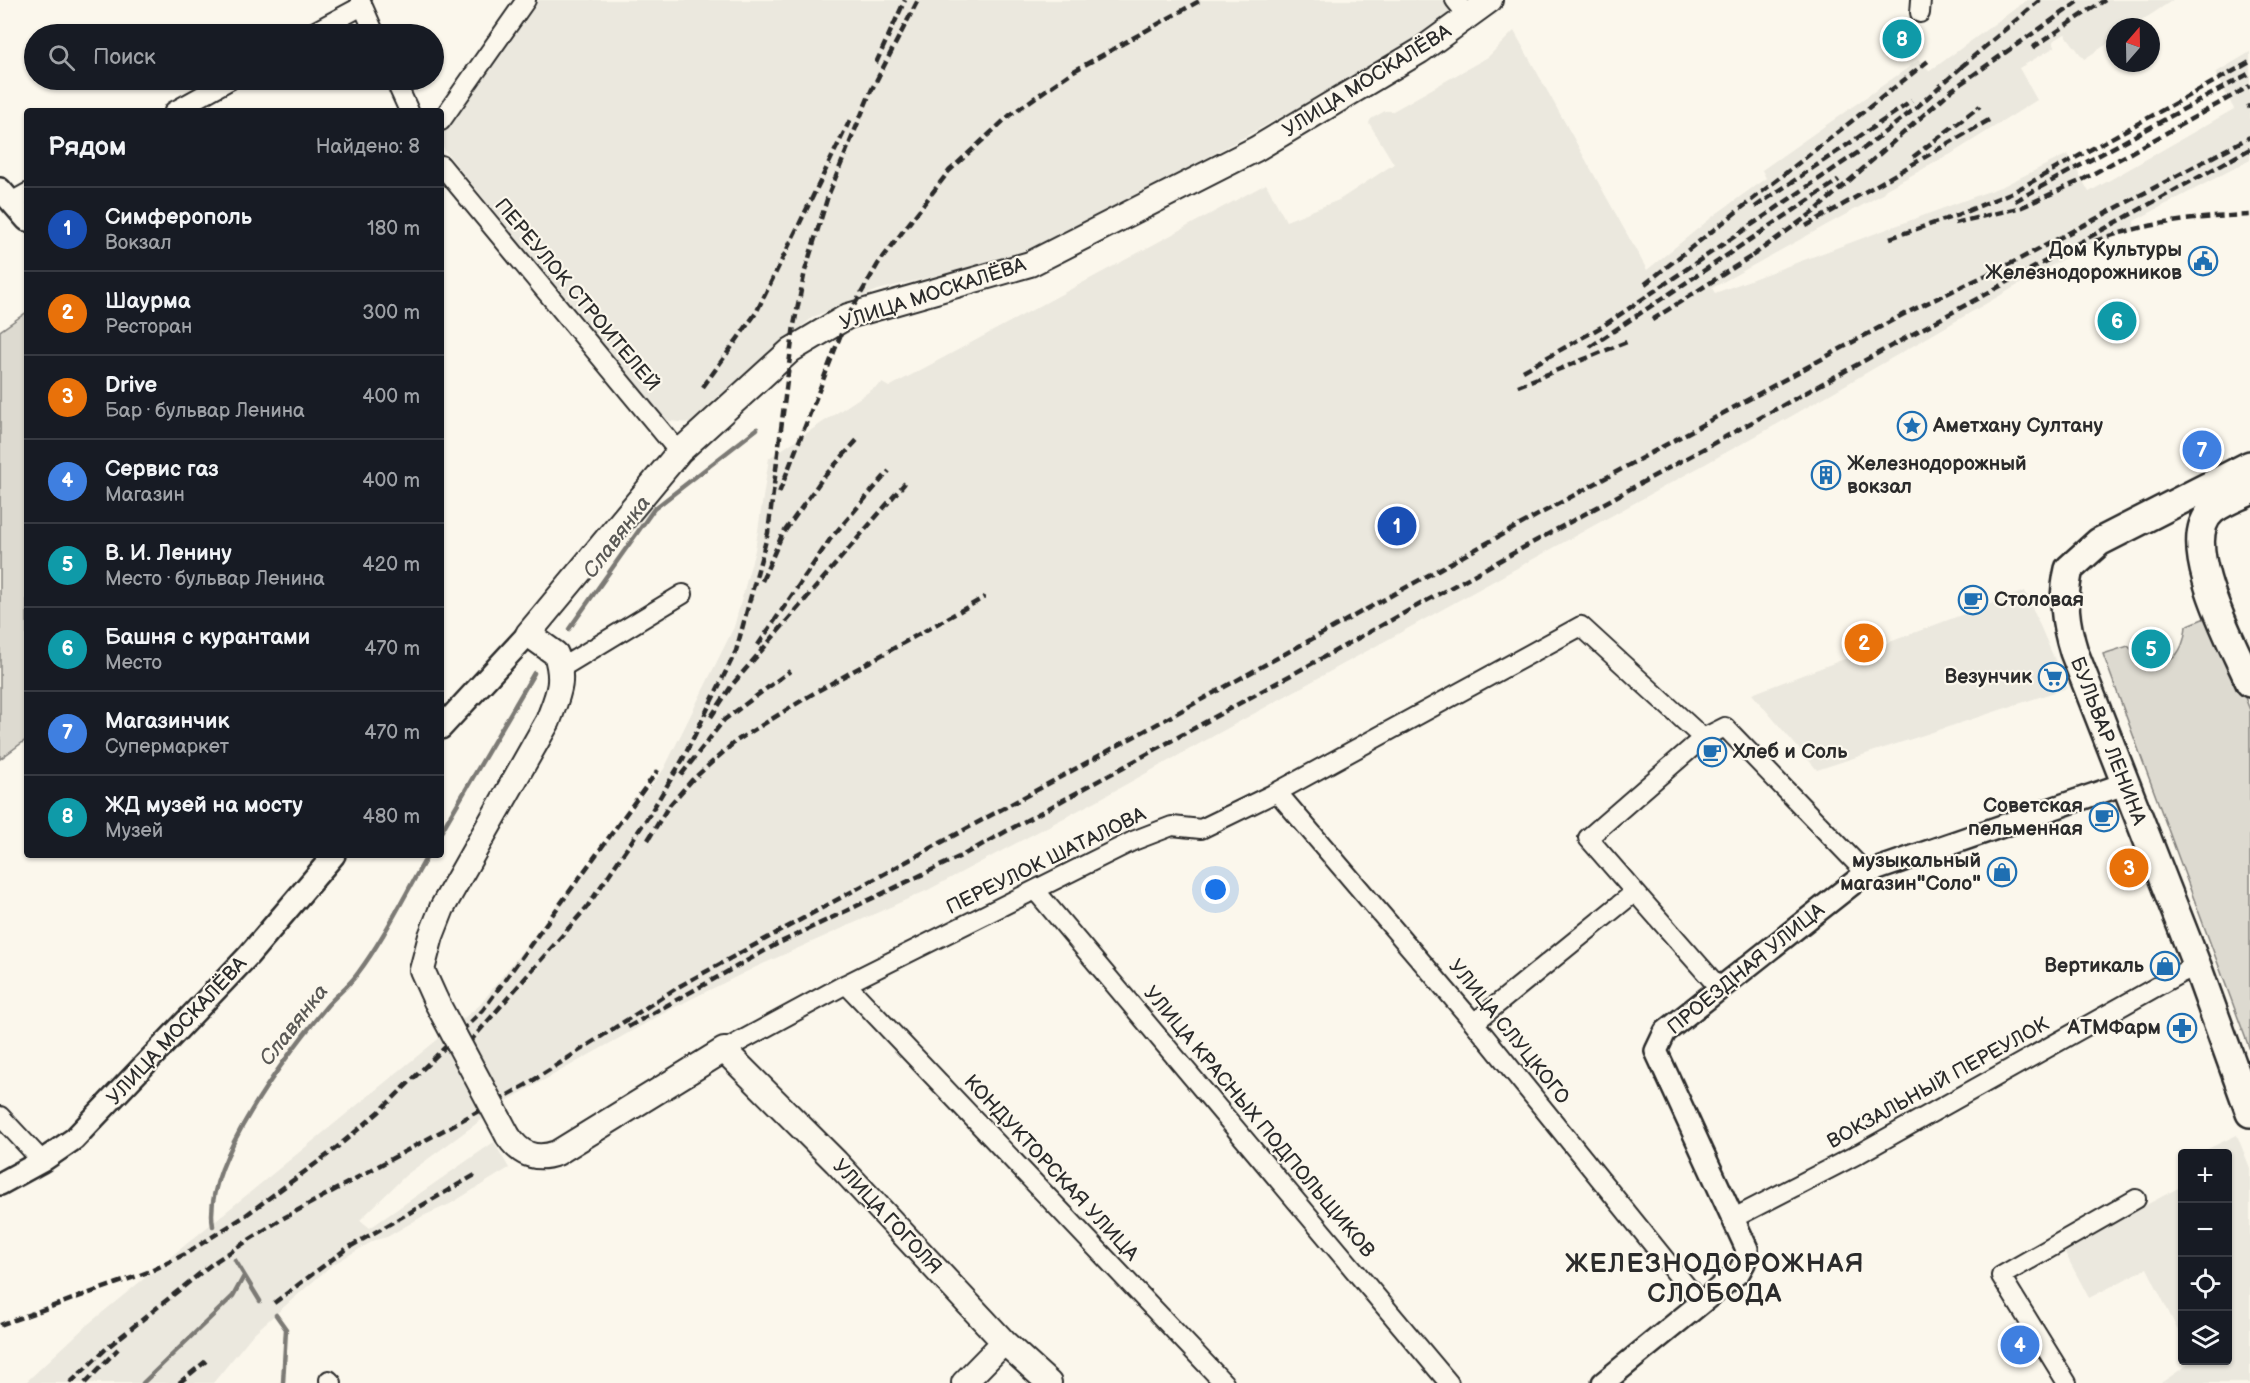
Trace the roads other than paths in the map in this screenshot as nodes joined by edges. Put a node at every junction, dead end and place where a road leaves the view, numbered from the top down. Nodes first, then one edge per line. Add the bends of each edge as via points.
1 (526, 0) edge
2 (1490, 0) edge
3 (361, 3) edge
4 (1462, 8) edge
5 (326, 24) edge
6 (370, 24) edge
7 (212, 90) edge
8 (400, 90) edge
9 (179, 108) edge
10 (408, 108) edge
11 (444, 117) edge
12 (444, 169) edge
13 (13, 195) edge
14 (24, 215) edge
15 (679, 452) junction
16 (2250, 465) edge
17 (2250, 491) edge
18 (683, 594) dead end
19 (528, 634) junction
20 (561, 668) junction
21 (2250, 683) edge
22 (444, 723) edge
23 (1703, 738) junction
24 (2124, 784) junction
25 (1277, 792) junction
26 (331, 858) edge
27 (1866, 873) junction
28 (1035, 890) junction
29 (1635, 892) junction
30 (2197, 966) junction
31 (846, 984) junction
32 (1721, 990) junction
33 (1474, 1023) junction
34 (724, 1050) junction
35 (2250, 1113) edge
36 (0, 1116) edge
37 (42, 1161) junction
38 (0, 1184) edge
39 (2136, 1199) dead end
40 (1732, 1219) junction
41 (1701, 1304) junction
42 (1004, 1342) junction
43 (964, 1383) edge
44 (1049, 1383) edge
45 (1224, 1383) edge
46 (1449, 1383) edge
47 (1603, 1383) edge
48 (2067, 1383) edge

1 - 11 street
2 - 4 main road, УЛИЦА МОСКАЛЁВА
3 - 5 street
3 - 6 street
4 - 15 main road, УЛИЦА МОСКАЛЁВА via 1420,51 1256,149 1030,264 849,316 791,350
7 - 9 street
8 - 10 street
12 - 15 street, ПЕРЕУЛОК СТРОИТЕЛЕЙ
13 - 14 street
15 - 19 main road, УЛИЦА МОСКАЛЁВА
16 - 24 main road, БУЛЬВАР ЛЕНИНА via 2099,542 2068,569 2063,603 2067,629
17 - 21 main road via 2212,510 2203,526 2201,547 2203,571
18 - 20 street
19 - 20 main road via 556,654
19 - 22 street, УЛИЦА МОСКАЛЁВА
20 - 34 main road, bridge via 559,691 548,721 442,908 422,970 508,1136 531,1156 557,1154
23 - 25 street, ПЕРЕУЛОК ШАТАЛОВА via 1581,626
23 - 27 street via 1725,727
23 - 29 street via 1588,838
24 - 27 street, ПРОЕЗДНАЯ УЛИЦА
24 - 30 main road, БУЛЬВАР ЛЕНИНА
25 - 28 street, ПЕРЕУЛОК ШАТАЛОВА via 1201,829 1172,826 1133,841
25 - 33 street, УЛИЦА СЛУЦКОГО
26 - 37 street, УЛИЦА МОСКАЛЁВА via 248,956 74,1139
27 - 32 street, ПРОЕЗДНАЯ УЛИЦА
28 - 31 street, ПЕРЕУЛОК ШАТАЛОВА
28 - 46 street, УЛИЦА КРАСНЫХ ПОДПОЛЬЩИКОВ
29 - 32 street
29 - 33 street
30 - 35 main road, БУЛЬВАР ЛЕНИНА
30 - 40 street, ВОКЗАЛЬНЫЙ ПЕРЕУЛОК via 1860,1153
31 - 34 street, ПЕРЕУЛОК ШАТАЛОВА
31 - 45 street, КОНДУКТОРСКАЯ УЛИЦА
32 - 40 street, ПРОЕЗДНАЯ УЛИЦА via 1665,1032 1656,1051
33 - 41 street, УЛИЦА СЛУЦКОГО
34 - 42 main road, УЛИЦА ГОГОЛЯ via 836,1162
36 - 37 street
37 - 38 street, УЛИЦА МОСКАЛЁВА
39 - 48 street via 2001,1276
40 - 41 street, ПРОЕЗДНАЯ УЛИЦА via 1747,1249 1744,1263 1739,1272
41 - 47 street
42 - 43 main road
42 - 44 main road, УЛИЦА ГОГОЛЯ

